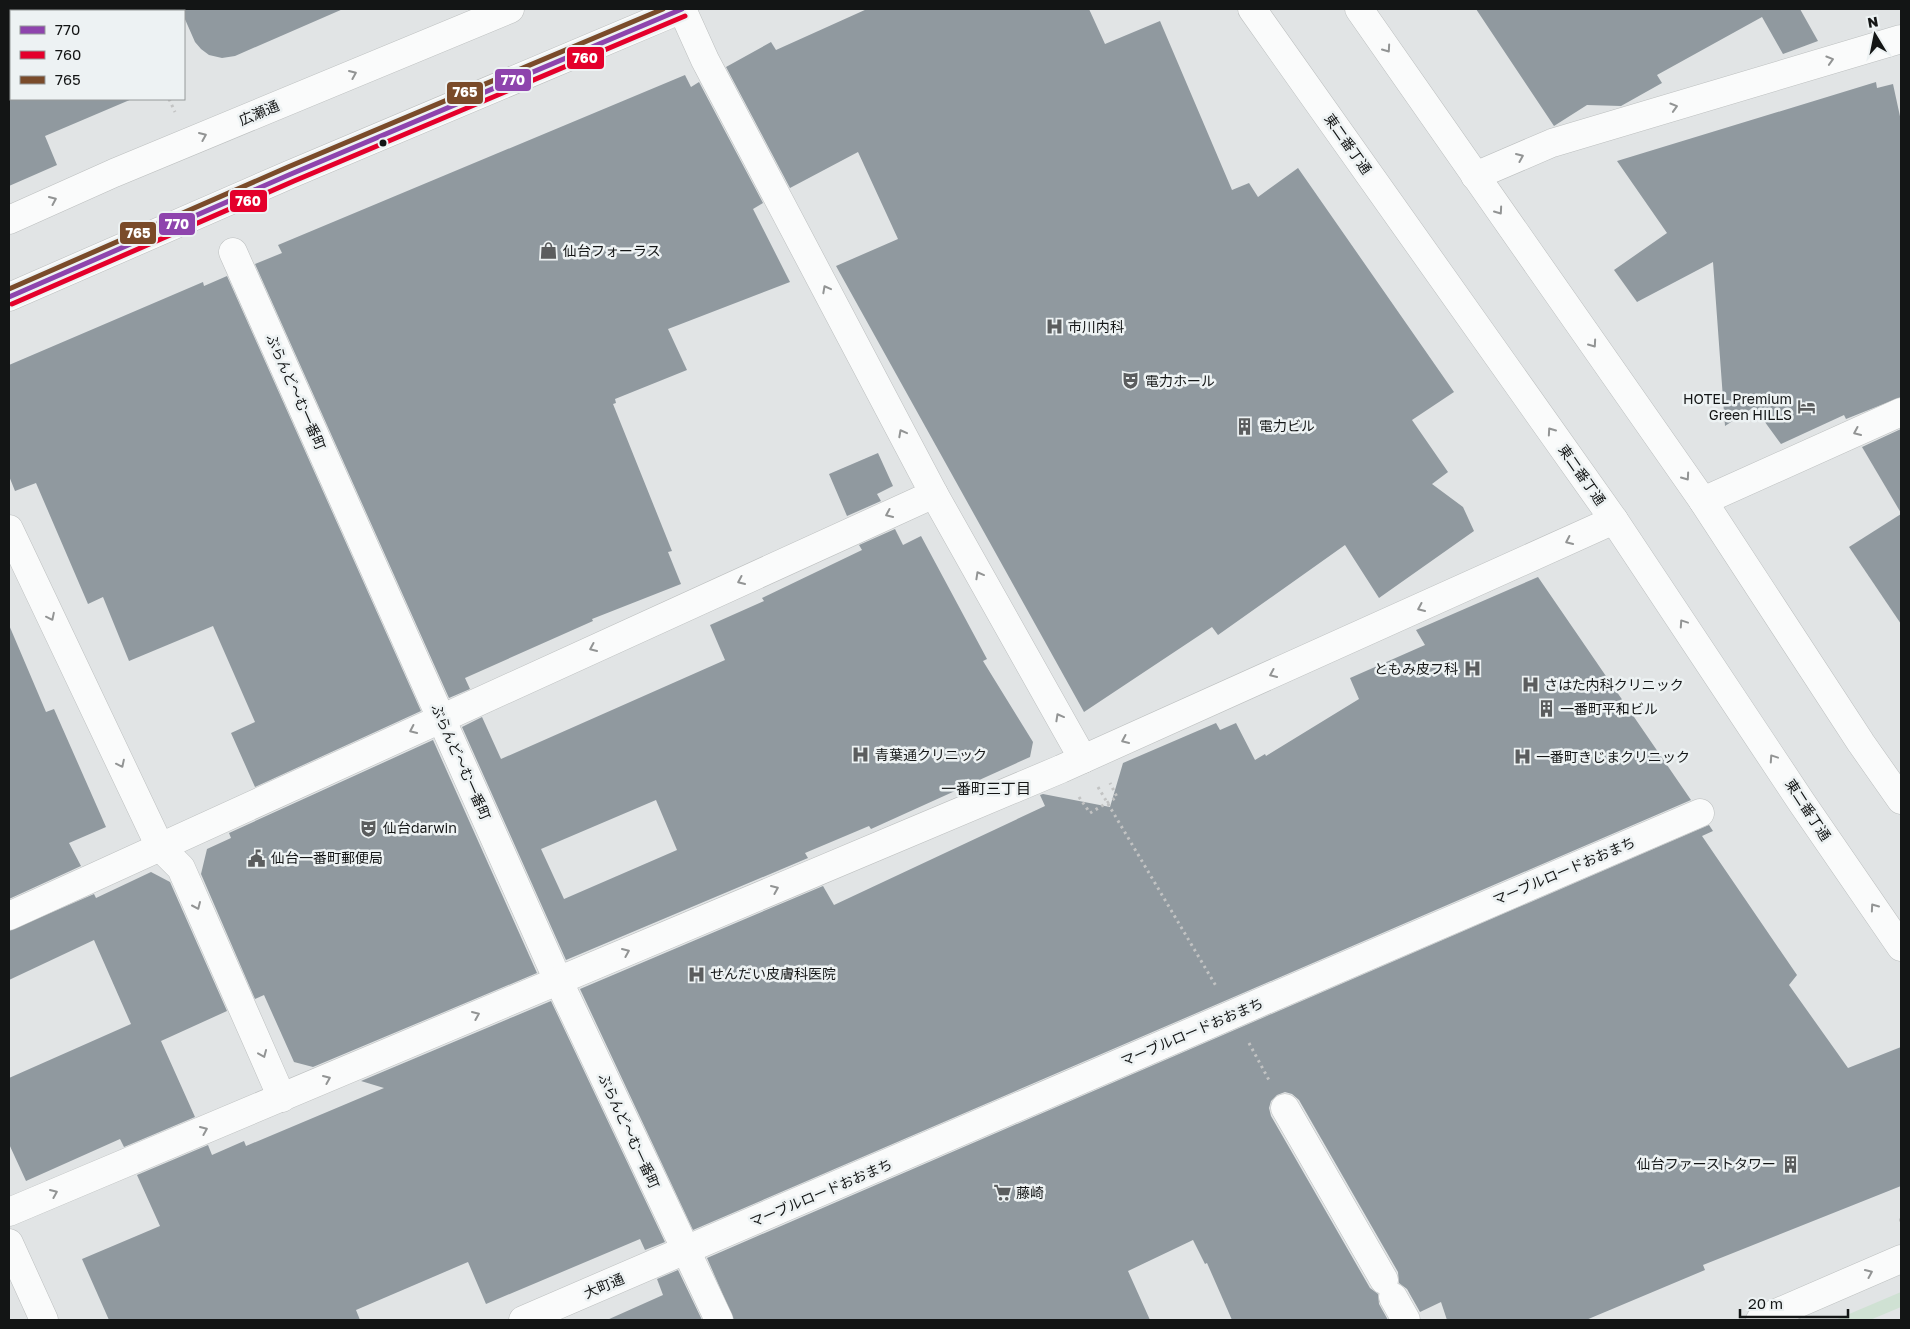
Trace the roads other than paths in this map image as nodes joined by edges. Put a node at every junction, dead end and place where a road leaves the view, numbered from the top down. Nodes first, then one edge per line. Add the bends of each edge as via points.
1 (510, 9) edge
2 (682, 9) edge
3 (1252, 9) edge
4 (1359, 9) edge
5 (1901, 39) edge
6 (1475, 176) junction
7 (9, 220) edge
8 (237, 261) dead end
9 (9, 296) edge
10 (1901, 412) edge
11 (934, 494) junction
12 (1703, 501) junction
13 (1614, 520) junction
14 (9, 529) edge
15 (440, 717) junction
16 (1083, 759) junction
17 (1901, 800) edge
18 (1700, 813) dead end
19 (160, 847) junction
20 (9, 916) edge
21 (1901, 947) edge
22 (558, 980) junction
23 (282, 1098) junction
24 (1285, 1108) road end
25 (9, 1212) edge
26 (9, 1244) edge
27 (686, 1252) junction
28 (1901, 1259) edge
29 (1395, 1299) edge
30 (44, 1320) edge
31 (523, 1320) edge
32 (719, 1320) edge
33 (1760, 1320) edge

7 -> 1 main road, 広瀬通 via 114,173
2 - 9 main road
11 -> 2 main road via 705,60
13 -> 3 main road, 東二番丁通
4 -> 6 main road
6 -> 5 main road via 1552,143
6 -> 12 main road
8 - 15 main road, ぶらんど～む一番町
10 -> 12 main road
11 -> 15 main road
16 -> 11 main road
12 - 17 main road
13 -> 16 main road
21 -> 13 main road, 東二番丁通
14 -> 19 main road
15 -> 19 main road
15 - 22 main road, ぶらんど～む一番町
22 -> 16 main road
18 - 27 main road, マーブルロードおおまち
19 - 20 main road
19 -> 23 main road via 180,868
23 -> 22 main road
22 - 27 main road, ぶらんど～む一番町
25 -> 23 main road
24 - 29 main road
26 - 30 main road
27 - 31 main road, 大町通
27 - 32 main road, ぶらんど～む一番町
33 -> 28 main road

